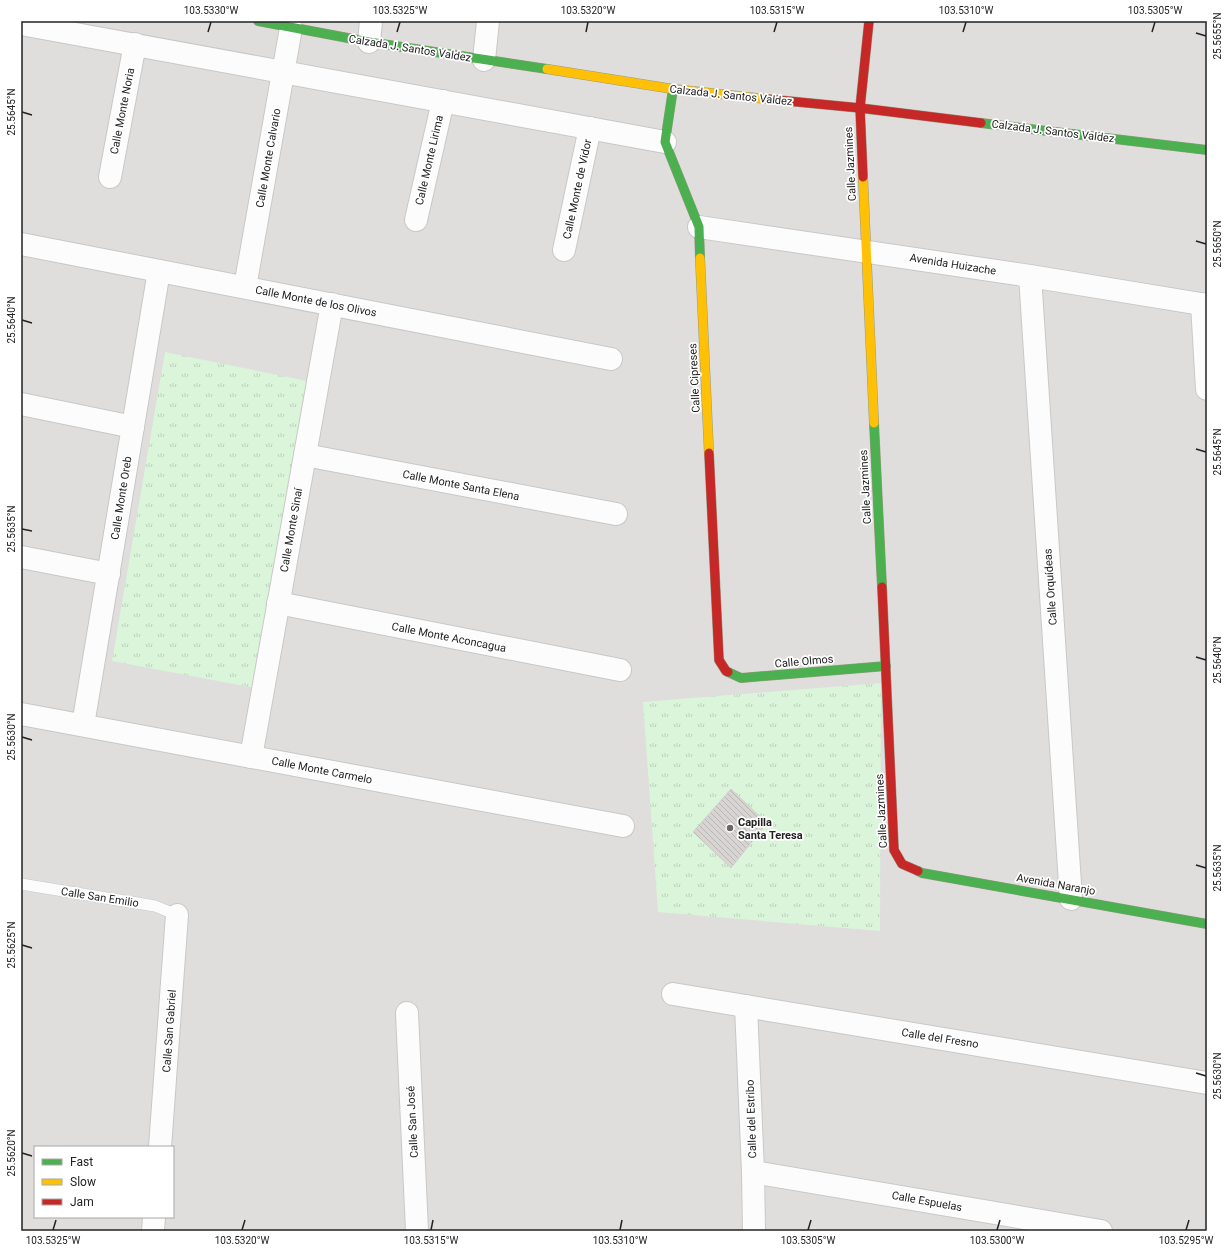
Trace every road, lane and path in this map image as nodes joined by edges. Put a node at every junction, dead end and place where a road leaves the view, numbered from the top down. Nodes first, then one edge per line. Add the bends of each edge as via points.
1 (258, 21) edge
2 (488, 21) edge
3 (869, 21) edge
4 (21, 24) edge
5 (291, 28) junction
6 (370, 31) edge
7 (135, 44) junction
8 (484, 60) junction
9 (283, 72) junction
10 (672, 89) junction
11 (443, 101) junction
12 (860, 108) junction
13 (590, 128) junction
14 (665, 142) junction
15 (1207, 150) edge
16 (110, 177) dead end
17 (416, 220) dead end
18 (699, 227) junction
19 (21, 244) edge
20 (564, 250) dead end
21 (866, 251) junction
22 (159, 271) junction
23 (1030, 276) junction
24 (245, 288) junction
25 (332, 304) junction
26 (1205, 305) edge
27 (611, 359) dead end
28 (1207, 389) edge
29 (21, 404) edge
30 (133, 427) junction
31 (305, 455) junction
32 (616, 514) dead end
33 (21, 557) edge
34 (109, 574) junction
35 (278, 603) junction
36 (886, 666) junction
37 (620, 670) dead end
38 (726, 671) joint
39 (21, 714) edge
40 (83, 725) junction
41 (251, 757) junction
42 (623, 826) dead end
43 (902, 864) joint
44 (21, 884) edge
45 (1070, 899) junction
46 (177, 915) joint
47 (1207, 924) edge
48 (673, 994) dead end
49 (746, 1006) junction
50 (407, 1013) dead end
51 (1207, 1083) edge
52 (160, 1146) edge
53 (753, 1172) junction
54 (154, 1218) edge
55 (153, 1231) edge
56 (417, 1231) edge
57 (754, 1231) edge
58 (1102, 1231) edge

1 - 5 street, Calzada J. Santos Valdez
2 - 8 street
3 - 12 street, Calle Jazmines
4 - 7 street
5 - 6 street, Calzada J. Santos Valdez
5 - 9 street, Calle Monte Calvario
6 - 8 street, Calzada J. Santos Valdez
7 - 9 street
7 - 16 street, Calle Monte Noria
8 - 10 street, Calzada J. Santos Valdez
9 - 11 street
9 - 24 street, Calle Monte Calvario
10 - 12 street, Calzada J. Santos Valdez
10 - 14 street, Calle Cipreses
11 - 13 street
11 - 17 street, Calle Monte Lirima
12 - 15 street, Calzada J. Santos Valdez
12 - 21 street, Calle Jazmines
13 - 14 street
13 - 20 street, Calle Monte de Vidor
14 - 18 street, Calle Cipreses
18 - 21 street, Avenida Huizache
18 - 38 street, Calle Cipreses via 719,660
19 - 22 street, Calle Monte de los Olivos
21 - 23 street, Avenida Huizache
21 - 36 street, Calle Jazmines
22 - 24 street, Calle Monte de los Olivos
22 - 30 street, Calle Monte Oreb
23 - 26 street, Avenida Huizache
23 - 45 street, Calle Orquídeas
24 - 25 street, Calle Monte de los Olivos
25 - 27 street, Calle Monte de los Olivos
25 - 31 street, Calle Monte Sinaí
26 - 28 street
29 - 30 street
30 - 34 street, Calle Monte Oreb
31 - 32 street, Calle Monte Santa Elena
31 - 35 street, Calle Monte Sinaí
33 - 34 street
34 - 40 street, Calle Monte Oreb
35 - 37 street, Calle Monte Aconcagua
35 - 41 street, Calle Monte Sinaí
36 - 38 street, Calle Olmos via 741,678
36 - 43 street, Calle Jazmines via 894,850
39 - 40 street, Calle Monte Carmelo
40 - 41 street, Calle Monte Carmelo
41 - 42 street, Calle Monte Carmelo
43 - 45 street, Avenida Naranjo via 922,873
44 - 46 lane, Calle San Emilio via 155,906
45 - 47 street, Avenida Naranjo
46 - 52 street, Calle San Gabriel
48 - 49 street, Calle del Fresno
49 - 51 street, Calle del Fresno
49 - 53 street, Calle del Estribo
50 - 56 street, Calle San José
53 - 57 street, Calle del Estribo
53 - 58 street, Calle Espuelas
54 - 55 street

